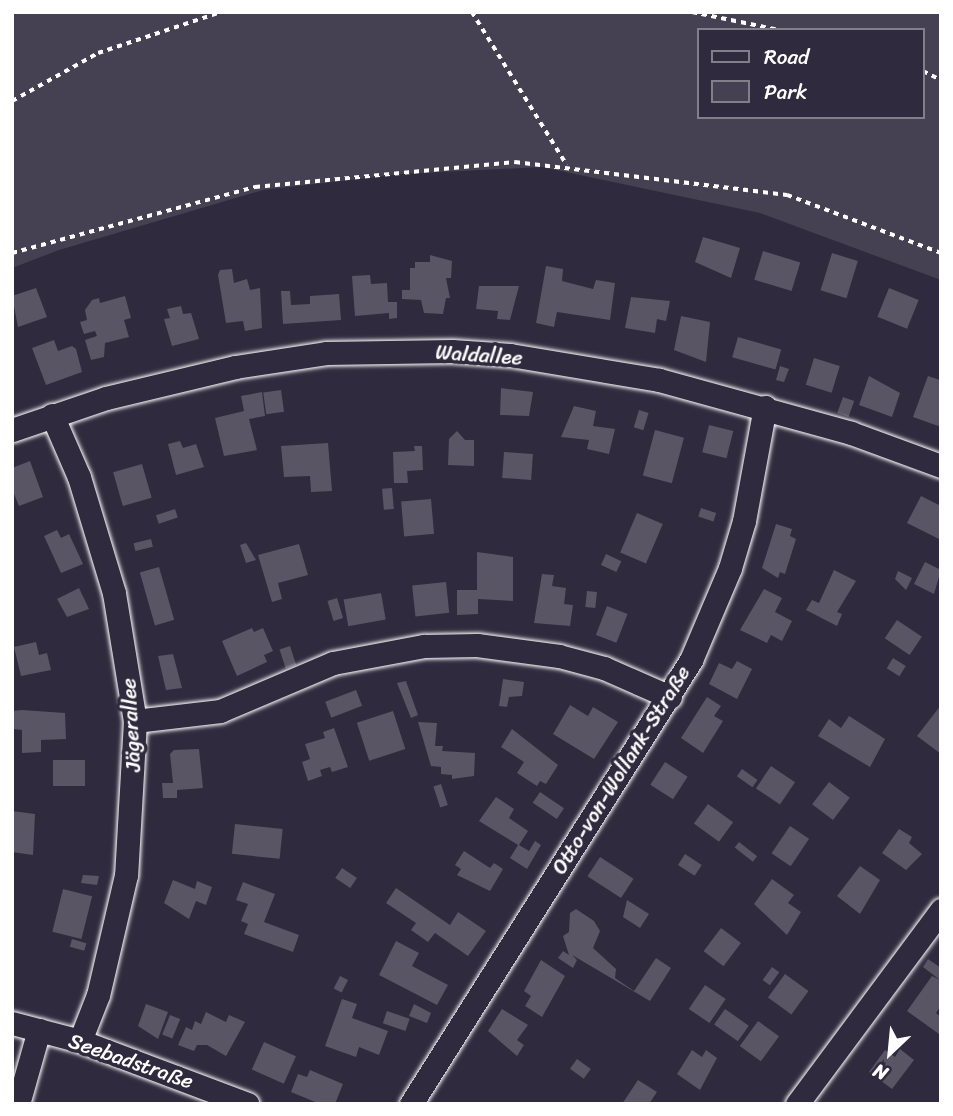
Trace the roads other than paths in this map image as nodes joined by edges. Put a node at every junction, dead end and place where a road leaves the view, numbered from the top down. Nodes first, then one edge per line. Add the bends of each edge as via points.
1 (765, 407) junction
2 (52, 415) junction
3 (12, 430) edge
4 (941, 466) edge
5 (670, 697) junction
6 (135, 721) junction
7 (941, 910) edge
8 (12, 1023) edge
9 (39, 1030) junction
10 (80, 1041) junction
11 (18, 1104) edge
12 (248, 1104) edge
13 (411, 1104) edge
14 (797, 1104) edge

1 - 2 street, Waldallee via 581,366 510,355 391,349 235,367 164,381
1 - 4 street, Waldallee
1 - 5 street, Otto-von-Wollank-Straße via 755,472 730,568
2 - 3 street, Waldallee
2 - 6 street, Jägerallee via 79,477 114,593
5 - 6 street via 604,668 559,656 477,645 424,646 333,663 220,711
5 - 13 street, Otto-von-Wollank-Straße
6 - 10 street, Jägerallee via 132,830 124,885 98,995
7 - 14 street
8 - 9 street, Seebadstraße
9 - 10 street, Seebadstraße
9 - 11 street
10 - 12 street, Seebadstraße

